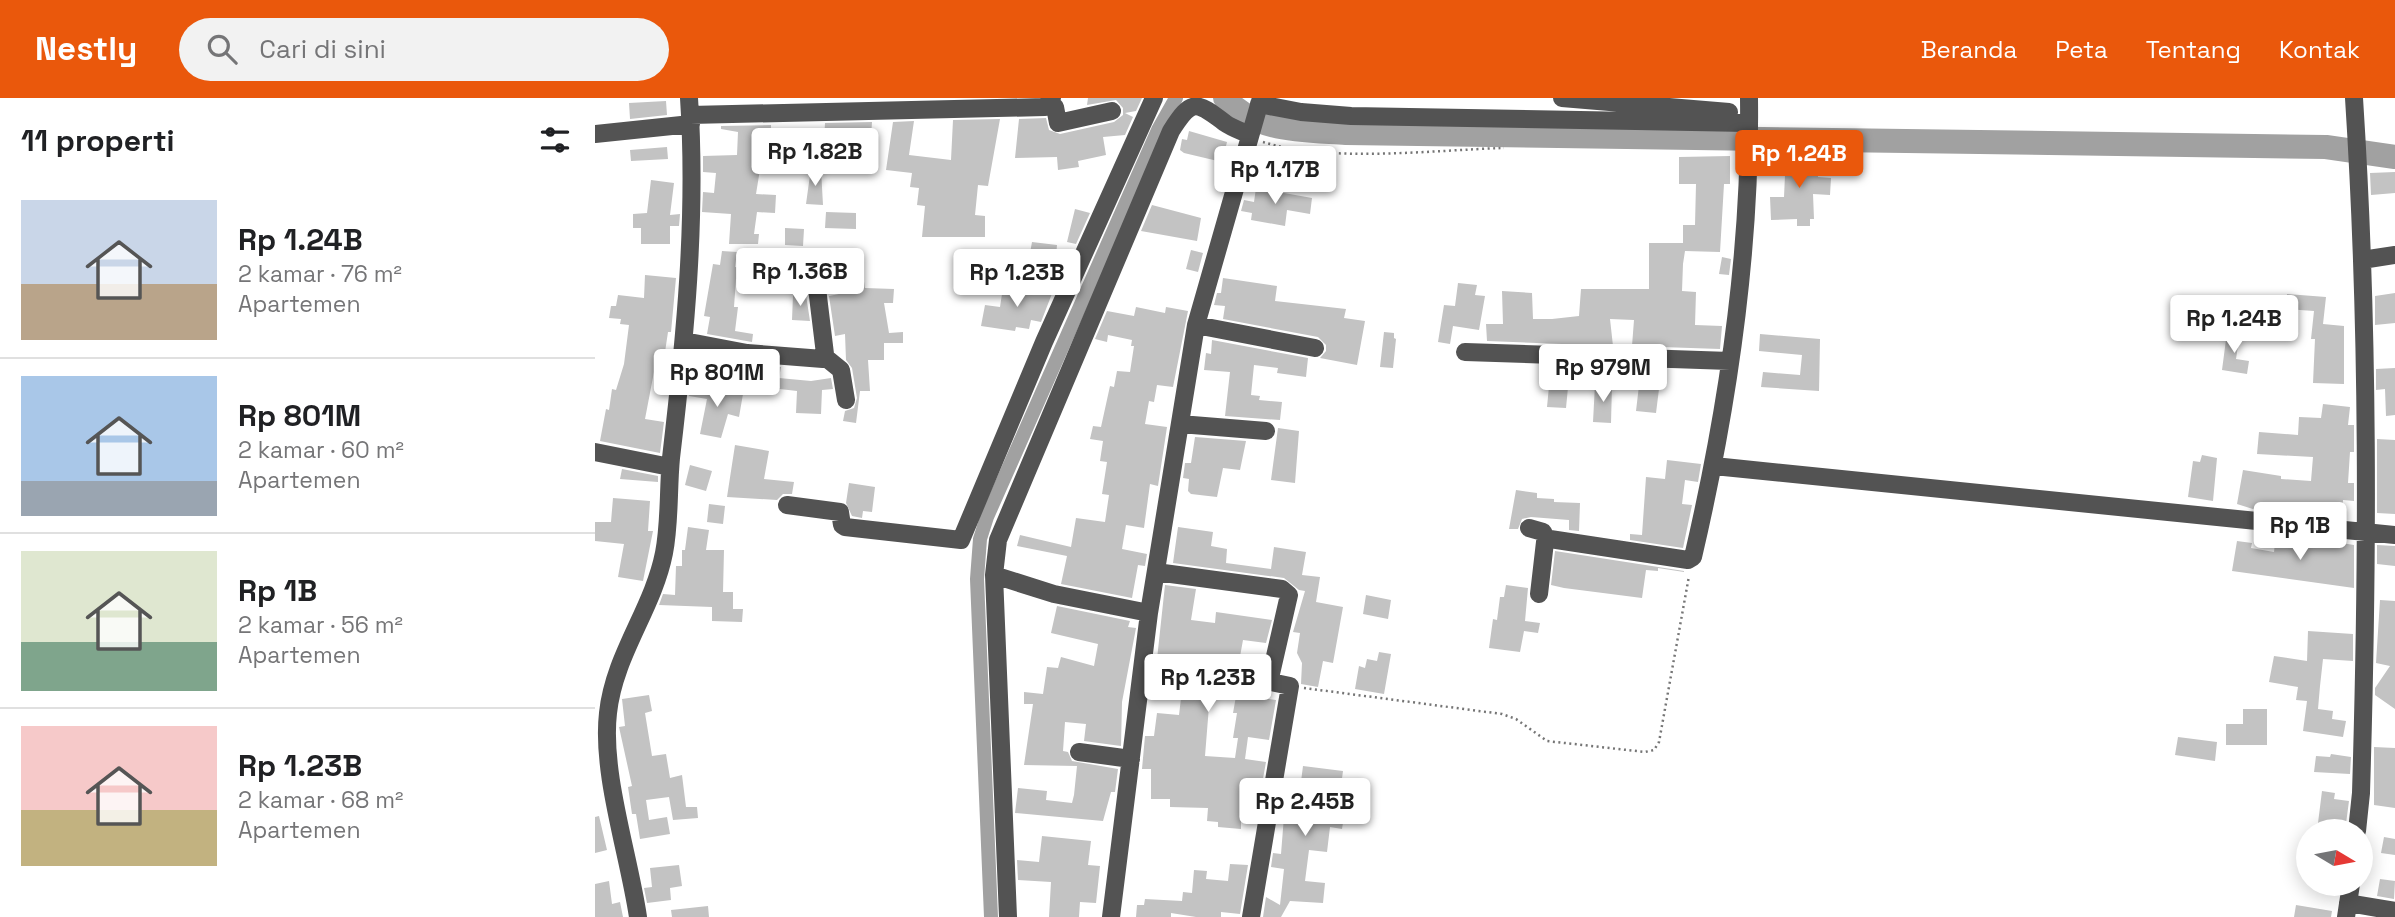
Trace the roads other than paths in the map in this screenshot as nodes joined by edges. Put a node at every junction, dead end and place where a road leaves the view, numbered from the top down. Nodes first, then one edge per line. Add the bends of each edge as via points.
1 (1154, 98) edge
2 (1562, 98) edge
3 (2354, 98) edge
4 (1051, 101) edge
5 (1112, 111) dead end
6 (690, 112) edge
7 (1256, 115) edge
8 (1748, 117) edge
9 (595, 134) edge
10 (2395, 254) edge
11 (2362, 260) junction
12 (817, 288) dead end
13 (1196, 325) junction
14 (684, 341) junction
15 (1315, 348) dead end
16 (1465, 352) dead end
17 (747, 353) junction
18 (825, 357) junction
19 (1730, 361) junction
20 (681, 373) junction
21 (846, 400) dead end
22 (1180, 424) junction
23 (1266, 431) dead end
24 (595, 452) edge
25 (1714, 466) junction
26 (670, 467) junction
27 (787, 505) dead end
28 (1529, 528) dead end
29 (2365, 532) junction
30 (2395, 534) edge
31 (1547, 540) junction
32 (1156, 572) junction
33 (994, 575) junction
34 (1539, 594) dead end
35 (1149, 613) junction
36 (1079, 752) dead end
37 (1131, 759) junction
38 (2358, 819) edge
39 (2347, 910) edge
40 (2395, 911) edge
41 (638, 917) edge
42 (1008, 917) edge
43 (1111, 917) edge
44 (1251, 917) edge

1 - 27 street via 961,540 845,527 840,512
2 - 8 street
3 - 11 street
4 - 5 street via 1058,123
4 - 6 street via 1045,107
6 - 9 street
6 - 14 street
7 - 8 street
7 - 13 street
7 - 33 street via 1230,126 1210,109 1196,105 1183,111 1171,131 1005,519
8 - 19 street via 1745,242
10 - 11 street
11 - 29 street
12 - 18 street
13 - 15 street
13 - 22 street
14 - 17 street
14 - 20 street
16 - 19 street
17 - 18 street
17 - 20 street via 741,383
18 - 21 street via 841,370
19 - 25 street
20 - 26 street
22 - 23 street
22 - 32 street
24 - 26 street
25 - 29 street
25 - 31 street via 1692,559
26 - 41 street via 665,551 654,589 622,658 608,713 613,792
28 - 31 street via 1543,532
29 - 30 street
29 - 38 street
31 - 34 street
32 - 35 street
32 - 44 street via 1287,591 1290,601 1269,678 1290,686
33 - 35 street via 1054,594
33 - 42 street
35 - 37 street
36 - 37 street
37 - 43 street
39 - 40 street

